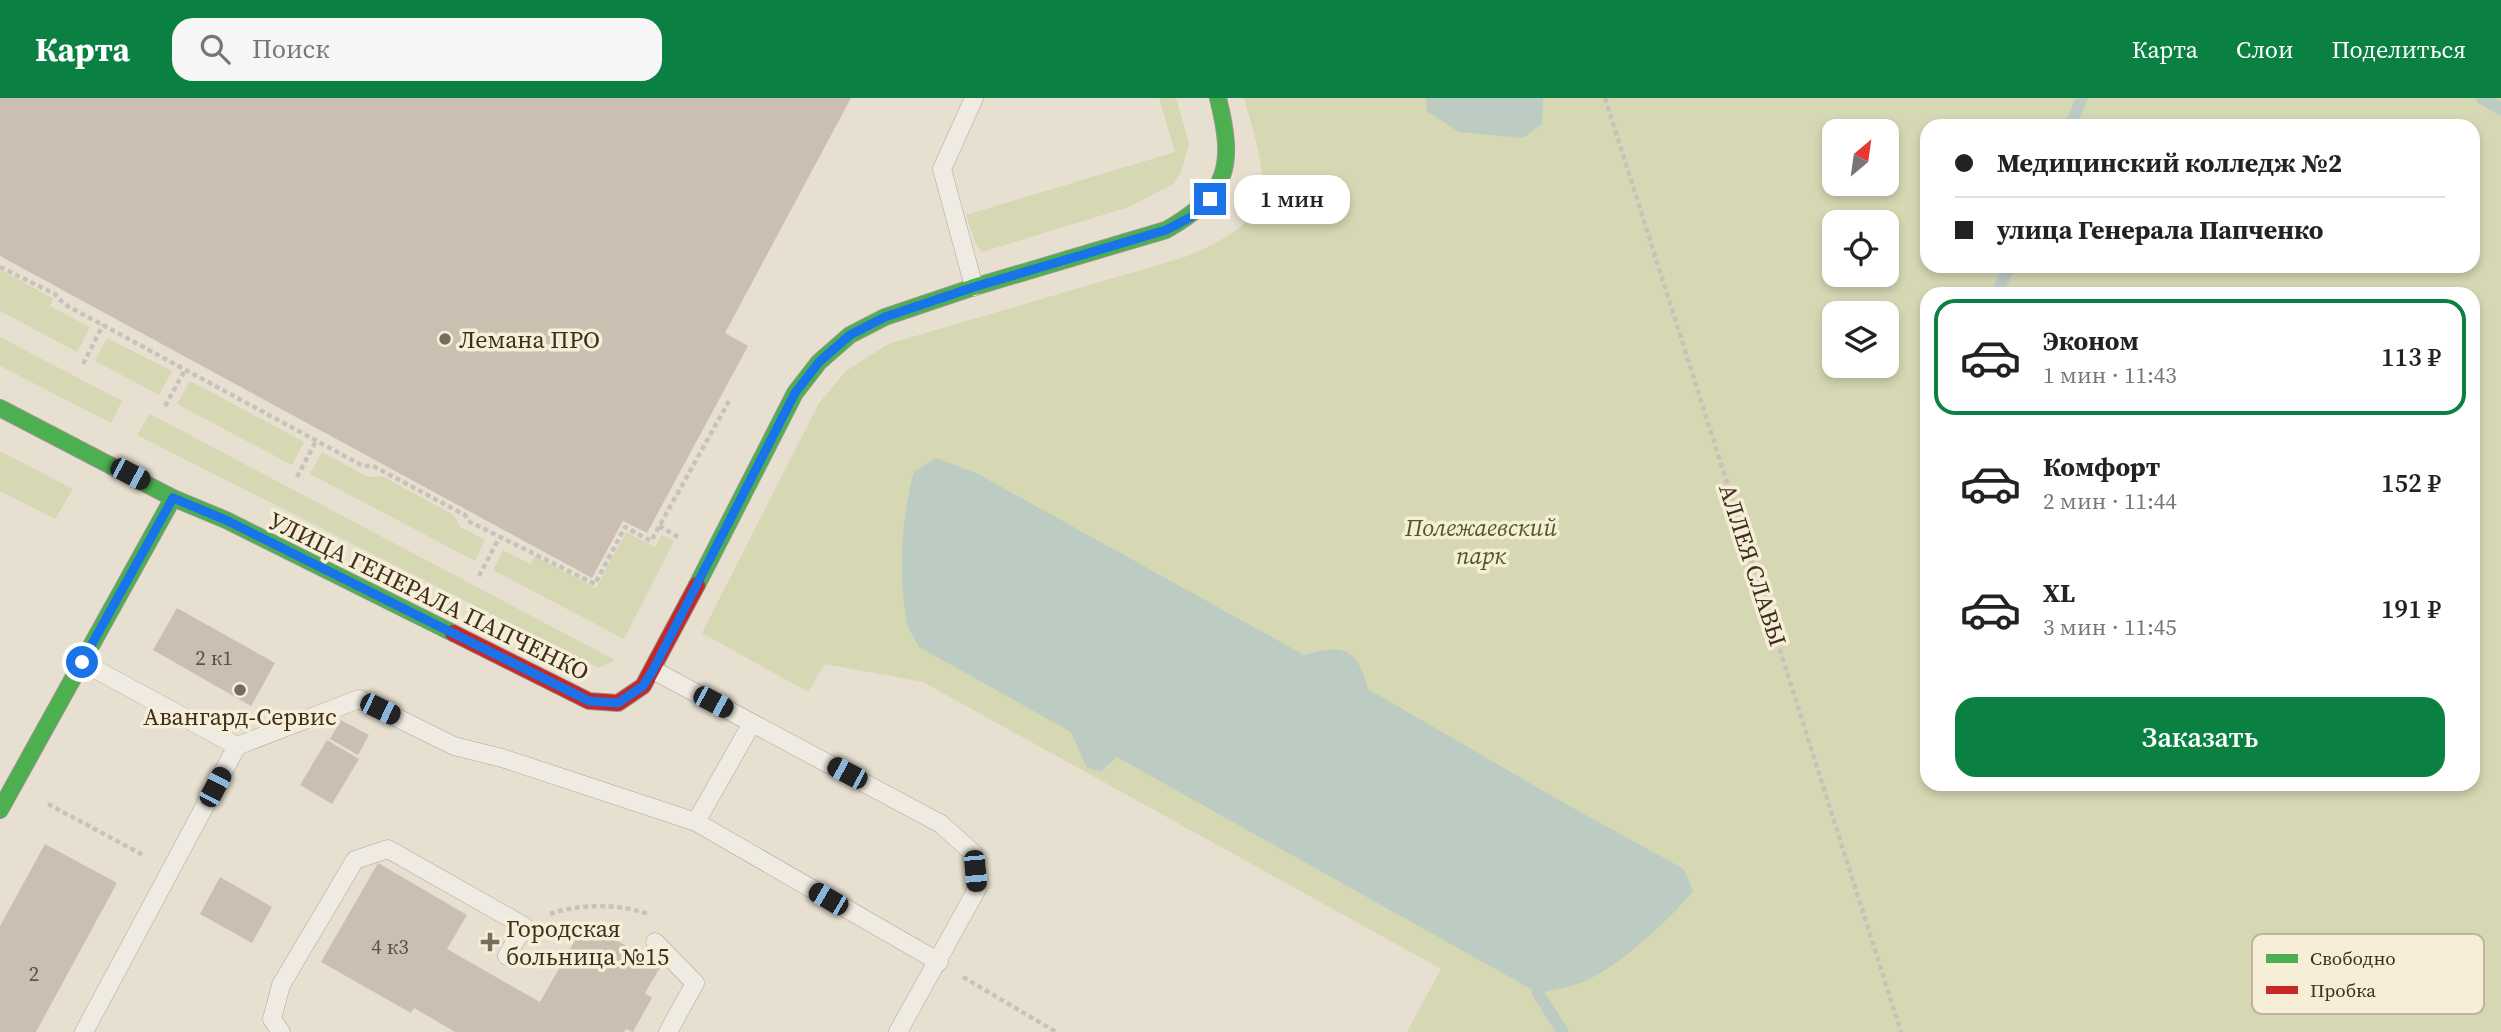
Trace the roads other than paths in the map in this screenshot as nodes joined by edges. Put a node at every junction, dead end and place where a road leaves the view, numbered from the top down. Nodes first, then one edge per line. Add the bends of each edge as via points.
1 (974, 98) edge
2 (1218, 98) edge
3 (974, 287) junction
4 (0, 408) edge
5 (173, 498) junction
6 (82, 662) junction
7 (653, 670) junction
8 (752, 723) junction
9 (237, 746) junction
10 (0, 810) edge
11 (695, 822) junction
12 (655, 942) dead end
13 (507, 956) dead end
14 (939, 962) junction
15 (84, 1032) edge
16 (281, 1032) edge
17 (668, 1032) edge
18 (898, 1032) edge

1 - 3 lane via 942,169
2 - 3 street, УЛИЦА ГЕНЕРАЛА ПАПЧЕНКО via 1228,150 1224,176 1210,199 1191,217 1166,230
3 - 7 street, УЛИЦА ГЕНЕРАЛА ПАПЧЕНКО via 885,317 850,335 819,362 795,393
4 - 5 street, УЛИЦА ГЕНЕРАЛА ПАПЧЕНКО
5 - 6 street
5 - 7 street, УЛИЦА ГЕНЕРАЛА ПАПЧЕНКО via 589,701 618,703 643,686
6 - 9 lane
6 - 10 street
7 - 8 lane
8 - 11 lane
8 - 14 lane via 941,824 973,853 977,889
9 - 11 lane via 359,699 454,746
9 - 15 lane
11 - 14 lane
12 - 17 lane via 695,983
13 - 16 lane via 524,926 388,849 355,860 281,985 272,1018
14 - 18 lane

